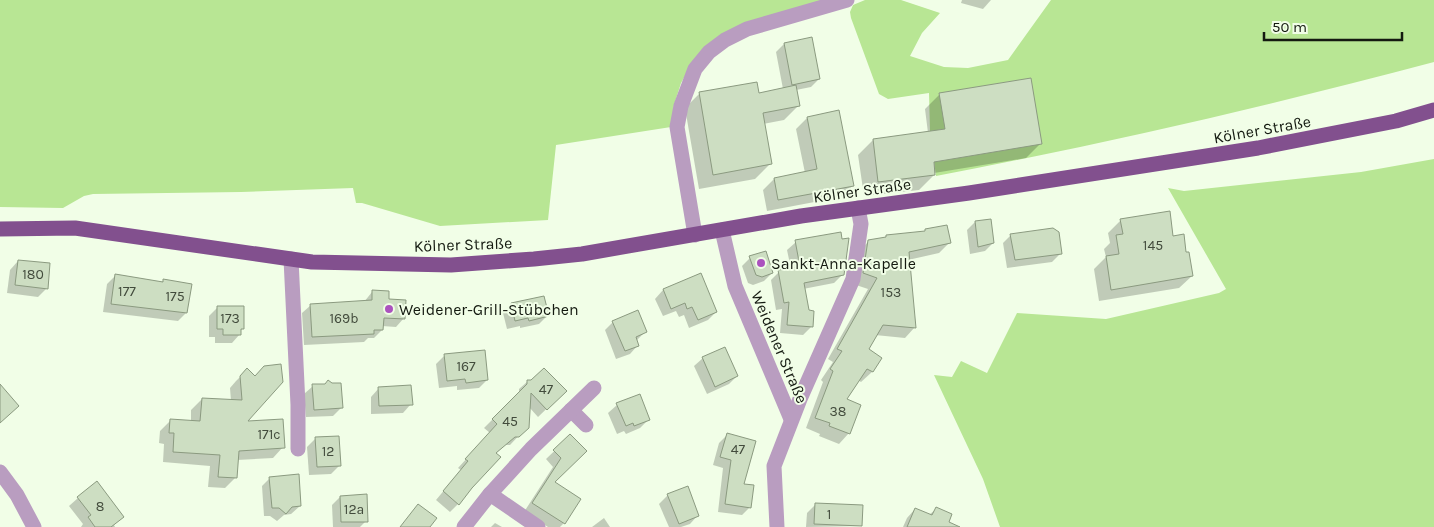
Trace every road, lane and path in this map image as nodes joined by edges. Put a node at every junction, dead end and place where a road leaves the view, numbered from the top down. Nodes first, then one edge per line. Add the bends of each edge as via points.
1 (847, 0) edge
2 (1434, 110) edge
3 (858, 208) junction
4 (0, 229) edge
5 (722, 230) junction
6 (696, 235) junction
7 (291, 259) junction
8 (594, 388) dead end
9 (571, 410) junction
10 (791, 419) junction
11 (586, 425) dead end
12 (298, 449) dead end
13 (0, 472) edge
14 (490, 494) junction
15 (34, 527) edge
16 (464, 527) edge
17 (538, 527) edge
18 (778, 527) edge

1 - 6 street via 747,29 709,52 696,69 681,106 678,127
2 - 3 main road, Kölner Straße via 1396,121 1258,148
3 - 5 main road, Kölner Straße
3 - 10 street, Weidener Straße via 861,224 853,279
4 - 7 main road, Kölner Straße via 75,228
5 - 6 main road, Kölner Straße
5 - 10 street, Weidener Straße via 738,295
6 - 7 main road, Kölner Straße via 567,256 451,265
7 - 12 street
8 - 9 street
9 - 11 street
9 - 14 street
10 - 18 street, Weidener Straße via 774,466
13 - 15 street
14 - 16 street
14 - 17 street

